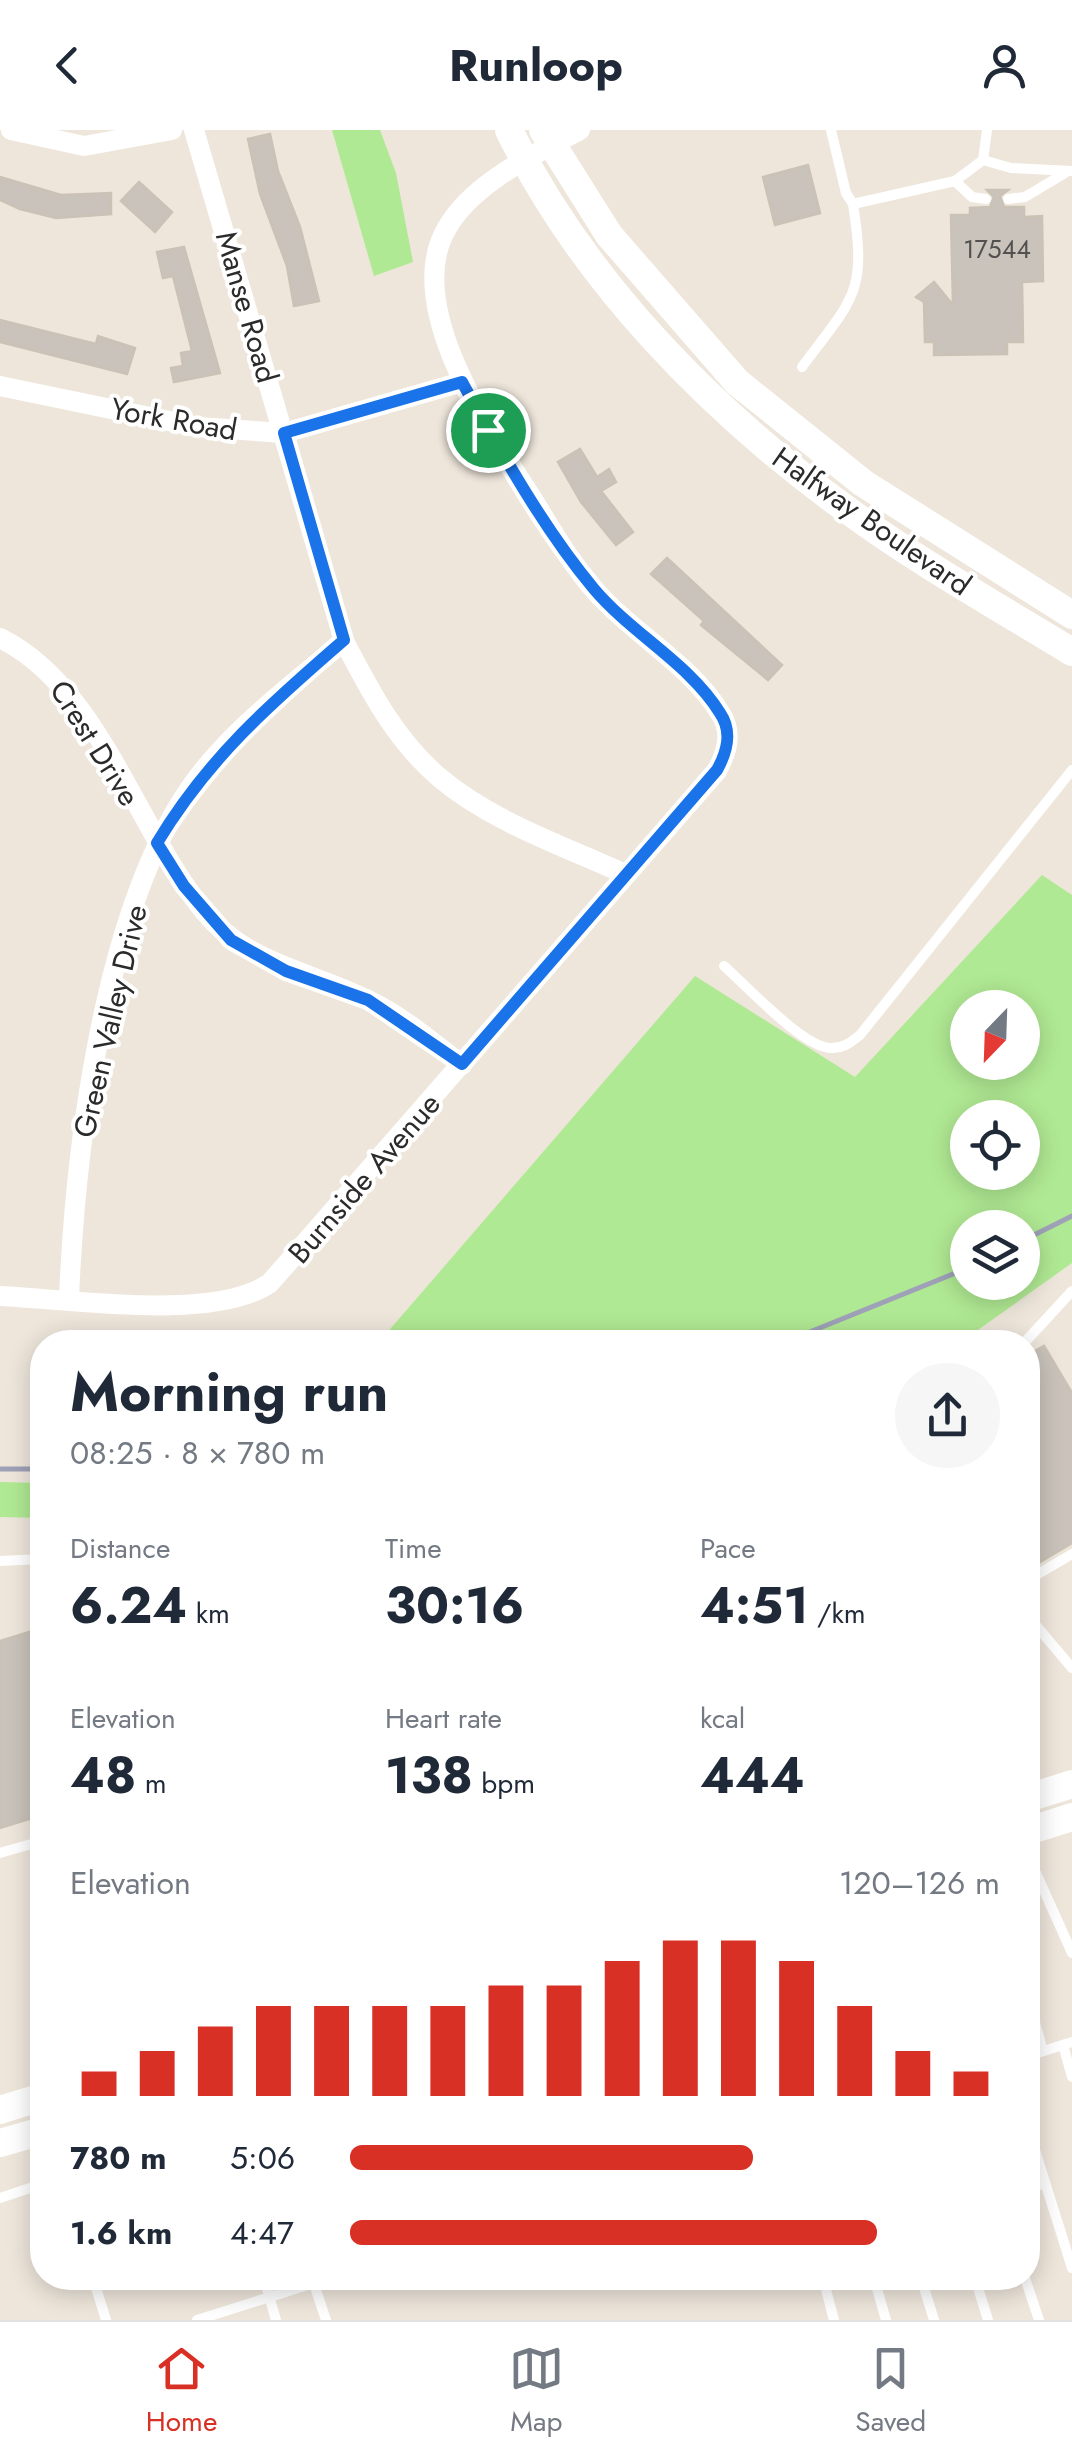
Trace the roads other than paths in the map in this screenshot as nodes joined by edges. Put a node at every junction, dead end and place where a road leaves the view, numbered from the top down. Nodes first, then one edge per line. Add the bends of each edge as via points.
1 (11, 130) edge
2 (172, 130) edge
3 (194, 130) edge
4 (509, 130) edge
5 (580, 130) edge
6 (831, 130) edge
7 (987, 130) edge
8 (547, 138) edge
9 (983, 160) junction
10 (524, 161) junction
11 (1071, 172) edge
12 (955, 181) junction
13 (1008, 199) dead end
14 (986, 200) dead end
15 (854, 204) junction
16 (802, 367) dead end
17 (462, 382) junction
18 (0, 386) edge
19 (284, 433) junction
20 (1072, 615) edge
21 (0, 638) edge
22 (344, 640) junction
23 (1072, 652) edge
24 (1072, 770) edge
25 (157, 843) junction
26 (625, 874) junction
27 (724, 966) dead end
28 (462, 1064) junction
29 (1072, 1291) edge
30 (0, 1296) edge
31 (69, 1300) junction
32 (1036, 1330) edge
33 (1072, 1554) edge
34 (30, 1560) edge
35 (0, 1561) edge
36 (1040, 1573) edge
37 (1040, 1630) edge
38 (1072, 1668) edge
39 (1072, 1784) edge
40 (1040, 1794) edge
41 (1072, 1816) edge
42 (1040, 1827) edge
43 (30, 1844) edge
44 (0, 1853) edge
45 (1040, 1882) edge
46 (1072, 1953) edge
47 (1067, 2043) edge
48 (1040, 2047) edge
49 (1044, 2051) junction
50 (1040, 2052) edge
51 (1072, 2077) edge
52 (30, 2101) edge
53 (0, 2110) edge
54 (30, 2135) edge
55 (0, 2144) edge
56 (1040, 2167) edge
57 (1045, 2183) junction
58 (1040, 2185) edge
59 (30, 2188) edge
60 (0, 2198) edge
61 (1072, 2268) edge
62 (97, 2290) edge
63 (267, 2290) edge
64 (285, 2290) edge
65 (316, 2290) edge
66 (826, 2290) edge
67 (877, 2290) edge
68 (925, 2290) edge
69 (979, 2290) edge
70 (1029, 2290) edge
71 (269, 2296) junction
72 (106, 2320) edge
73 (198, 2320) edge
74 (276, 2320) edge
75 (326, 2320) edge
76 (834, 2320) edge
77 (886, 2320) edge
78 (934, 2320) edge
79 (988, 2320) edge
80 (1039, 2320) edge

1 - 2 street via 84,146
3 - 19 street, Manse Road
4 - 10 main road, Halfway Boulevard
5 - 8 street
6 - 15 lane
7 - 9 lane
8 - 10 street
8 - 20 main road, Halfway Boulevard via 609,236 737,382 863,484
9 - 11 lane
9 - 12 lane
10 - 17 street via 454,215 435,262 443,324
10 - 23 main road, Halfway Boulevard via 588,255 721,407 849,512
11 - 13 lane
12 - 14 lane
12 - 15 lane
15 - 16 lane via 861,256 856,290
17 - 19 street, York Road
17 - 26 street, Burnside Avenue via 594,589 723,716 726,753 717,770
18 - 19 street, York Road via 198,427
19 - 22 street, Manse Road
21 - 25 street, Crest Drive via 30,653 77,705
22 - 25 street, Green Valley Drive via 219,754
22 - 26 street, Manse Road via 379,707 442,779 508,820
24 - 27 lane via 847,1045 809,1041
25 - 28 street, Crest Drive via 231,940 286,971 368,1000
25 - 31 street, Green Valley Drive via 130,920 93,1074 72,1222
26 - 28 street, Burnside Avenue
28 - 31 street, Burnside Avenue via 290,1264 254,1295 192,1306
29 - 32 lane
30 - 31 street, Burnside Avenue
33 - 36 lane
34 - 35 lane
37 - 38 lane
39 - 40 main road
41 - 42 main road
43 - 44 lane
45 - 46 lane
47 - 49 lane
47 - 51 lane
48 - 49 lane
49 - 50 lane
52 - 53 main road
54 - 55 main road
56 - 57 lane
57 - 58 lane
57 - 61 lane
59 - 60 lane
62 - 72 lane
63 - 71 lane
64 - 71 lane
65 - 75 lane
66 - 76 lane
67 - 77 lane
68 - 78 lane
69 - 79 lane
70 - 80 lane
71 - 73 lane
71 - 74 lane

